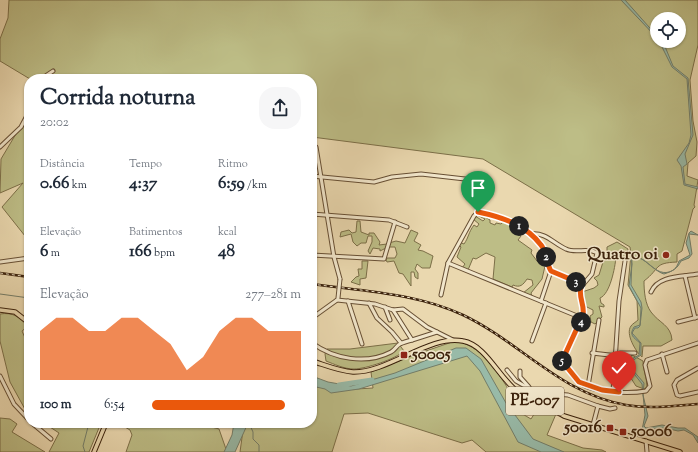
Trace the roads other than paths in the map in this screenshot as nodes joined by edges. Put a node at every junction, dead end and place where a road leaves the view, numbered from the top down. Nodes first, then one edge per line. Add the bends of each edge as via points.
1 (53, 71) dead end
2 (48, 74) edge
3 (24, 121) edge
4 (0, 147) edge
5 (317, 154) edge
6 (317, 177) edge
7 (320, 177) junction
8 (464, 178) dead end
9 (317, 215) edge
10 (327, 216) junction
11 (395, 222) junction
12 (407, 227) dead end
13 (531, 234) junction
14 (317, 255) edge
15 (334, 257) junction
16 (24, 259) edge
17 (625, 261) dead end
18 (0, 262) edge
19 (448, 263) junction
20 (551, 271) junction
21 (698, 274) edge
22 (686, 276) junction
23 (581, 287) junction
24 (651, 292) dead end
25 (441, 295) dead end
26 (338, 299) junction
27 (348, 301) junction
28 (541, 301) junction
29 (369, 303) junction
30 (546, 303) junction
31 (384, 307) junction
32 (0, 310) edge
33 (393, 310) junction
34 (317, 314) edge
35 (24, 318) edge
36 (582, 318) junction
37 (697, 318) edge
38 (390, 320) dead end
39 (599, 320) dead end
40 (678, 322) dead end
41 (437, 332) junction
42 (412, 340) junction
43 (453, 340) junction
44 (532, 341) dead end
45 (698, 343) edge
46 (362, 344) dead end
47 (401, 344) junction
48 (317, 346) edge
49 (592, 353) junction
50 (635, 353) dead end
51 (662, 354) junction
52 (615, 356) junction
53 (317, 363) edge
54 (698, 368) edge
55 (507, 370) dead end
56 (520, 371) dead end
57 (667, 372) dead end
58 (0, 376) edge
59 (588, 386) junction
60 (539, 392) junction
61 (613, 392) junction
62 (698, 392) edge
63 (598, 406) junction
64 (615, 408) dead end
65 (24, 415) edge
66 (593, 425) junction
67 (38, 428) edge
68 (104, 428) edge
69 (51, 439) dead end
70 (646, 441) junction
71 (94, 452) edge
72 (647, 452) edge
73 (680, 452) edge

1 - 2 street
3 - 4 street
5 - 7 street
6 - 7 street
7 - 8 street via 374,182 421,174
7 - 10 street
9 - 10 street
10 - 11 street
10 - 15 street
11 - 12 street
11 - 15 street via 384,259
13 - 19 street via 516,224 478,212
13 - 20 street via 542,246
13 - 23 street via 546,237 568,250 596,252 597,258 592,274
14 - 15 street
15 - 26 street, bridge via 340,279
16 - 18 street
17 - 52 street
19 - 25 street
19 - 28 street
20 - 23 street
20 - 28 street
21 - 22 street
22 - 24 street via 664,279 654,285
22 - 37 street
23 - 36 street via 584,308
26 - 27 street
26 - 34 street
27 - 29 street
27 - 46 street
28 - 30 street
29 - 31 street
29 - 47 street via 377,318
30 - 36 street
30 - 44 street
31 - 33 street
31 - 38 street
32 - 35 main road via 15,312
33 - 41 street via 405,310
33 - 42 street
36 - 59 street via 562,361 576,380
37 - 40 street
39 - 49 street
41 - 42 street
41 - 43 street
42 - 47 street
43 - 53 main road, PE-007 via 362,371 341,370
43 - 66 main road, PE-007 via 474,345 518,392 564,416
45 - 51 street
47 - 48 street via 388,353 358,359 332,354
49 - 52 street
49 - 59 street
50 - 52 street via 620,353
51 - 57 street
51 - 61 street via 647,360 645,365 650,386 642,392
52 - 61 street
54 - 62 street via 677,380 674,385 677,395 680,396
55 - 60 street via 516,382
56 - 60 street via 524,383
58 - 65 street via 14,404
59 - 61 street
60 - 63 street via 570,396
63 - 64 street
63 - 66 street
66 - 70 main road, PE-007
67 - 69 street
68 - 71 main road
70 - 72 street
70 - 73 main road, PE-007

